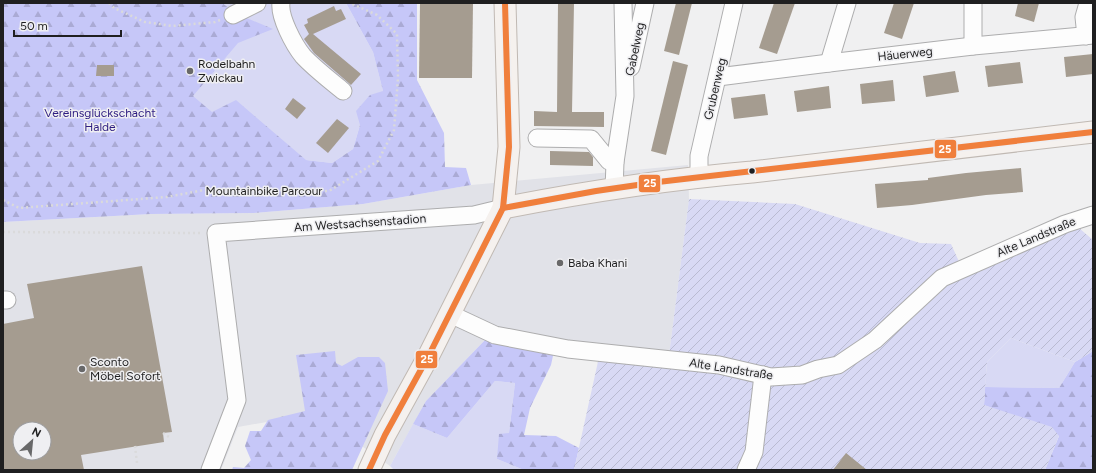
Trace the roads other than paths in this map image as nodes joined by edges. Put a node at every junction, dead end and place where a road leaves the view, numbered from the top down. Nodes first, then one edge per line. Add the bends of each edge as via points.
1 (257, 3) edge
2 (281, 3) edge
3 (505, 3) edge
4 (623, 3) edge
5 (644, 3) edge
6 (734, 3) edge
7 (847, 3) edge
8 (973, 3) edge
9 (1088, 3) edge
10 (233, 15) road end
11 (1090, 36) edge
12 (973, 46) junction
13 (829, 63) junction
14 (718, 77) junction
15 (343, 91) dead end
16 (625, 96) junction
17 (1093, 132) edge
18 (537, 138) dead end
19 (615, 162) junction
20 (699, 176) junction
21 (614, 190) junction
22 (503, 208) junction
23 (1093, 215) edge
24 (450, 314) junction
25 (763, 375) junction
26 (373, 468) edge
27 (210, 470) edge
28 (746, 470) edge

1 - 10 street
2 - 15 street via 280,10 288,31 303,56
3 - 22 main road via 509,147
4 - 16 street, Gabelweg
5 - 16 street, Gabelweg
6 - 14 street, Grubenweg
7 - 13 street
8 - 12 street
9 - 11 street via 1084,17
11 - 12 street, Häuerweg
12 - 13 street, Häuerweg
13 - 14 street, Häuerweg
14 - 20 street, Grubenweg via 699,156
16 - 19 street, Gabelweg
17 - 20 main road
18 - 19 street via 591,139 609,160
19 - 21 street, Gabelweg
20 - 21 main road
21 - 22 main road
22 - 24 main road
22 - 27 street, Am Westsachsenstadion via 474,215 216,233 237,400
23 - 25 street, Alte Landstraße via 1065,224 942,278 875,340 838,365 802,375
24 - 25 street, Alte Landstraße via 495,335 568,349 719,365
24 - 26 main road via 386,435
25 - 28 street via 754,452

